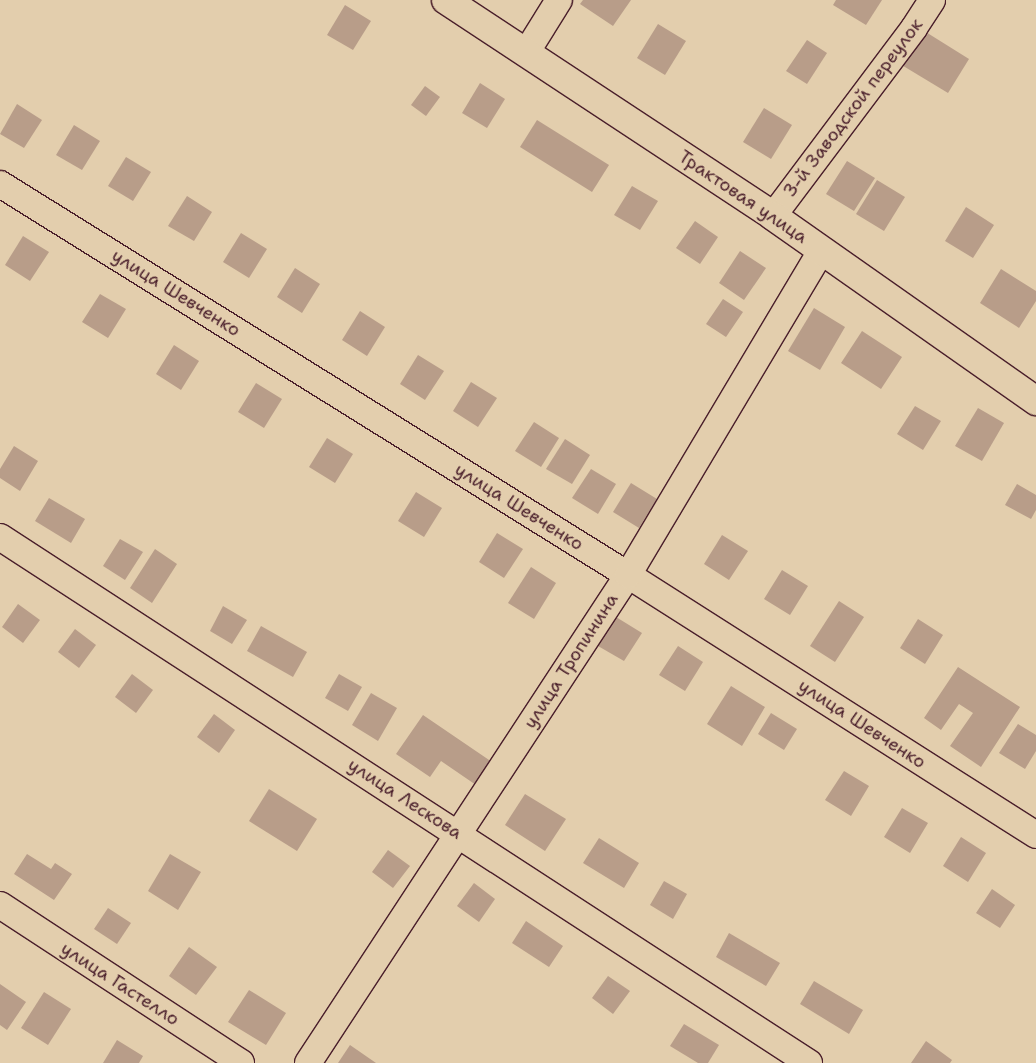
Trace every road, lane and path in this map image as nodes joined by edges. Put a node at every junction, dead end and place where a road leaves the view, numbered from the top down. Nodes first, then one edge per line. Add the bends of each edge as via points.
1 (446, 0) edge
2 (559, 0) edge
3 (932, 0) edge
4 (526, 53) junction
5 (0, 184) edge
6 (773, 216) junction
7 (821, 251) junction
8 (1036, 401) edge
9 (0, 537) edge
10 (628, 575) junction
11 (459, 833) junction
12 (1036, 835) edge
13 (0, 905) edge
14 (241, 1063) edge
15 (308, 1063) edge
16 (809, 1063) edge

1 - 4 street, Трактовая улица
2 - 4 street
3 - 6 street, 3-й Заводской переулок
4 - 6 street, Трактовая улица
5 - 10 street, улица Шевченко
6 - 7 street, Трактовая улица
7 - 8 street, Трактовая улица
7 - 10 street, улица Тропинина
9 - 11 street, улица Лескова
10 - 11 street, улица Тропинина
10 - 12 street, улица Шевченко
11 - 15 street, улица Тропинина
11 - 16 street, улица Лескова
13 - 14 street, улица Гастелло

